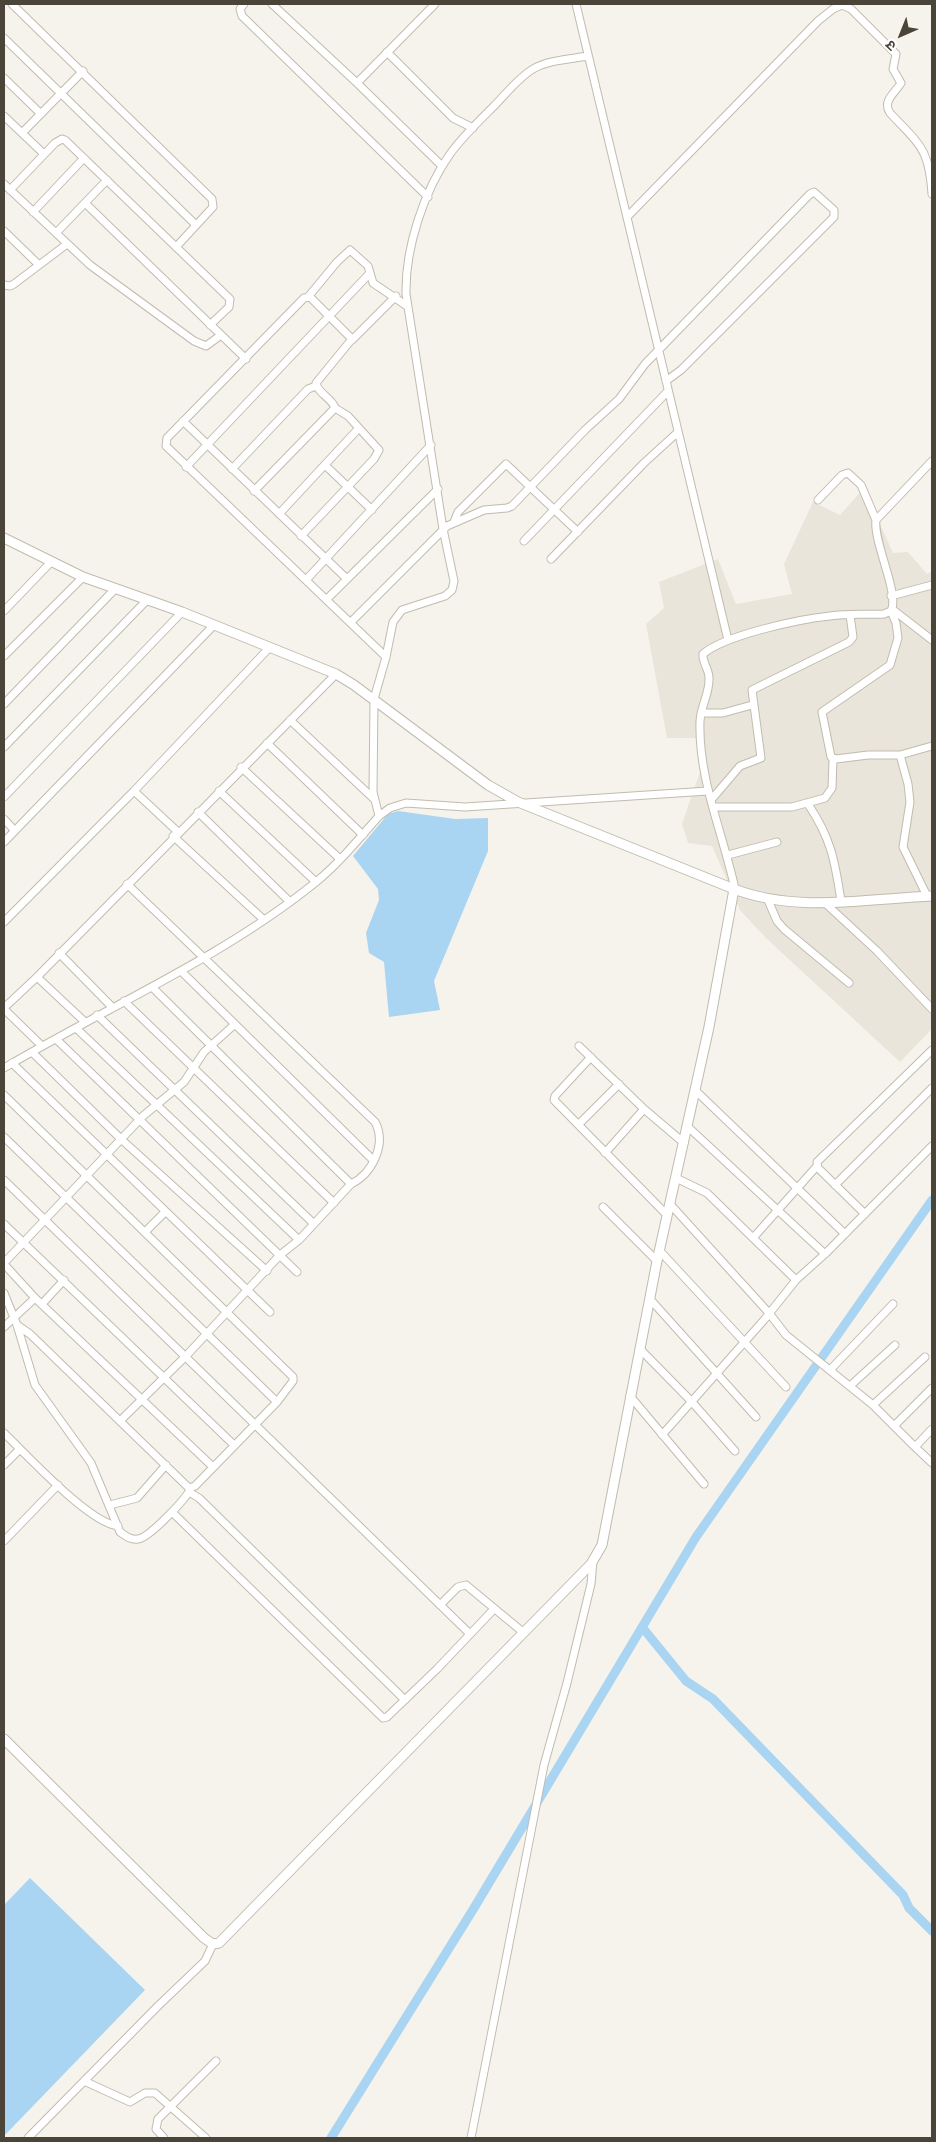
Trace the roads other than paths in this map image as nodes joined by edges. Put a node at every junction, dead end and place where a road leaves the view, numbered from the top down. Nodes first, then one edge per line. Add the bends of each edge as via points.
1 (12, 4) edge
2 (244, 4) edge
3 (272, 4) edge
4 (435, 4) edge
5 (576, 4) edge
6 (4, 38) edge
7 (387, 52) junction
8 (588, 56) junction
9 (83, 71) junction
10 (4, 78) edge
11 (357, 83) junction
12 (61, 94) junction
13 (41, 114) junction
14 (4, 116) edge
15 (472, 128) junction
16 (22, 133) junction
17 (44, 154) junction
18 (84, 158) junction
19 (442, 166) junction
20 (107, 180) junction
21 (4, 184) edge
22 (10, 190) junction
23 (932, 194) edge
24 (428, 197) junction
25 (84, 203) junction
26 (33, 212) junction
27 (627, 218) junction
28 (196, 225) junction
29 (4, 231) edge
30 (56, 233) junction
31 (67, 244) junction
32 (177, 246) junction
33 (39, 265) junction
34 (370, 272) junction
35 (4, 285) edge
36 (308, 296) junction
37 (396, 296) junction
38 (408, 306) junction
39 (330, 316) junction
40 (210, 325) junction
41 (221, 335) junction
42 (352, 340) junction
43 (658, 351) junction
44 (246, 359) junction
45 (666, 381) junction
46 (316, 386) junction
47 (668, 391) junction
48 (335, 408) junction
49 (183, 421) junction
50 (360, 428) junction
51 (678, 432) junction
52 (207, 445) junction
53 (431, 445) junction
54 (325, 465) junction
55 (186, 467) junction
56 (930, 467) edge
57 (232, 469) junction
58 (348, 487) junction
59 (530, 487) junction
60 (438, 489) junction
61 (254, 491) junction
62 (818, 500) dead end
63 (372, 510) junction
64 (555, 510) junction
65 (279, 514) junction
66 (876, 520) junction
67 (454, 522) junction
68 (444, 529) junction
69 (578, 532) junction
70 (301, 536) junction
71 (4, 538) edge
72 (524, 541) dead end
73 (326, 559) junction
74 (550, 559) dead end
75 (51, 562) junction
76 (83, 576) junction
77 (347, 579) junction
78 (306, 580) junction
79 (932, 585) edge
80 (115, 588) junction
81 (892, 596) junction
82 (327, 599) junction
83 (147, 600) junction
84 (892, 610) junction
85 (4, 611) edge
86 (182, 612) junction
87 (850, 615) junction
88 (351, 622) junction
89 (214, 625) junction
90 (728, 640) junction
91 (932, 640) edge
92 (270, 647) junction
93 (4, 656) edge
94 (386, 658) junction
95 (336, 674) junction
96 (374, 699) junction
97 (4, 704) edge
98 (752, 705) junction
99 (701, 713) junction
100 (290, 720) junction
101 (267, 743) junction
102 (932, 746) edge
103 (4, 747) edge
104 (900, 755) junction
105 (833, 759) junction
106 (241, 767) junction
107 (219, 791) junction
108 (708, 791) junction
109 (134, 792) junction
110 (4, 797) edge
111 (374, 799) junction
112 (518, 802) junction
113 (713, 804) junction
114 (808, 804) junction
115 (198, 812) junction
116 (379, 816) junction
117 (4, 819) edge
118 (15, 831) junction
119 (176, 834) junction
120 (363, 835) junction
121 (4, 842) edge
122 (777, 842) dead end
123 (728, 855) junction
124 (340, 859) junction
125 (316, 882) junction
126 (127, 884) junction
127 (734, 889) junction
128 (930, 896) edge
129 (768, 900) junction
130 (289, 901) junction
131 (841, 901) junction
132 (825, 903) junction
133 (263, 919) junction
134 (4, 922) edge
135 (60, 953) junction
136 (204, 957) junction
137 (181, 971) junction
138 (37, 977) junction
139 (849, 983) dead end
140 (152, 987) junction
141 (124, 1001) junction
142 (112, 1007) junction
143 (4, 1009) edge
144 (932, 1009) edge
145 (98, 1015) junction
146 (85, 1022) junction
147 (234, 1024) junction
148 (76, 1028) junction
149 (56, 1039) junction
150 (212, 1045) junction
151 (42, 1046) junction
152 (580, 1046) dead end
153 (932, 1050) edge
154 (34, 1053) junction
155 (591, 1057) junction
156 (12, 1063) junction
157 (4, 1068) edge
158 (193, 1069) junction
159 (619, 1084) junction
160 (932, 1088) edge
161 (175, 1089) junction
162 (696, 1091) junction
163 (4, 1095) edge
164 (157, 1104) junction
165 (644, 1109) junction
166 (140, 1120) junction
167 (579, 1124) junction
168 (687, 1126) junction
169 (4, 1137) edge
170 (122, 1140) junction
171 (684, 1143) junction
172 (932, 1146) edge
173 (605, 1153) junction
174 (106, 1156) junction
175 (373, 1160) junction
176 (817, 1166) junction
177 (85, 1176) junction
178 (676, 1178) junction
179 (4, 1180) edge
180 (351, 1184) junction
181 (835, 1185) junction
182 (798, 1189) junction
183 (65, 1197) junction
184 (334, 1203) junction
185 (670, 1204) junction
186 (603, 1207) dead end
187 (779, 1211) junction
188 (165, 1212) junction
189 (865, 1214) junction
190 (667, 1215) junction
191 (44, 1220) junction
192 (4, 1224) edge
193 (314, 1224) junction
194 (145, 1232) junction
195 (845, 1234) junction
196 (753, 1238) junction
197 (299, 1240) junction
198 (23, 1241) junction
199 (659, 1250) junction
200 (825, 1254) junction
201 (280, 1255) junction
202 (657, 1261) junction
203 (4, 1264) edge
204 (267, 1271) junction
205 (297, 1272) dead end
206 (64, 1280) junction
207 (796, 1280) junction
208 (247, 1290) junction
209 (4, 1293) edge
210 (35, 1298) junction
211 (650, 1299) junction
212 (42, 1304) junction
213 (893, 1304) dead end
214 (227, 1312) junction
215 (270, 1312) dead end
216 (769, 1313) junction
217 (16, 1322) junction
218 (4, 1327) edge
219 (207, 1332) junction
220 (746, 1341) junction
221 (895, 1345) dead end
222 (640, 1350) junction
223 (186, 1356) junction
224 (925, 1357) dead end
225 (830, 1370) junction
226 (717, 1373) junction
227 (165, 1377) junction
228 (850, 1386) junction
229 (786, 1387) dead end
230 (932, 1388) edge
231 (630, 1396) junction
232 (142, 1399) junction
233 (277, 1402) junction
234 (692, 1402) junction
235 (873, 1405) junction
236 (756, 1417) dead end
237 (121, 1420) junction
238 (254, 1425) junction
239 (894, 1426) junction
240 (932, 1430) edge
241 (4, 1433) edge
242 (662, 1435) junction
243 (234, 1445) junction
244 (915, 1447) junction
245 (20, 1449) junction
246 (735, 1451) dead end
247 (932, 1463) edge
248 (4, 1465) edge
249 (166, 1465) junction
250 (213, 1467) junction
251 (704, 1484) dead end
252 (58, 1485) junction
253 (190, 1490) junction
254 (110, 1505) junction
255 (172, 1512) junction
256 (118, 1526) junction
257 (4, 1541) edge
258 (593, 1561) junction
259 (440, 1605) junction
260 (494, 1609) junction
261 (524, 1633) junction
262 (470, 1634) junction
263 (405, 1700) junction
264 (4, 1739) edge
265 (213, 1944) junction
266 (216, 2061) dead end
267 (84, 2081) junction
268 (170, 2105) junction
269 (28, 2138) edge
270 (164, 2138) edge
271 (206, 2138) edge
272 (471, 2138) edge

1 - 9 street
2 - 24 street via 240,9 242,16
3 - 11 street
4 - 7 street
5 - 8 street
6 - 12 street
7 - 11 street
7 - 15 street via 458,122
8 - 15 street via 534,68
8 - 27 street
9 - 12 street
9 - 28 street via 212,199 213,208
10 - 13 street
11 - 19 street
12 - 13 street
12 - 28 street
13 - 16 street
14 - 16 street
15 - 19 street
16 - 17 street
17 - 18 street via 62,139
17 - 22 street
18 - 20 street
18 - 26 street
19 - 24 street
20 - 25 street
20 - 32 street
21 - 22 street
22 - 26 street
23 - 27 street via 926,155 887,107 889,98 902,84 893,69 896,54 852,9 842,4 818,21
24 - 38 street via 417,223 408,264
25 - 30 street
25 - 40 street
26 - 30 street
27 - 43 street
28 - 32 street
29 - 33 street
30 - 31 street
31 - 33 street
31 - 41 street via 104,276 194,341 206,346
32 - 40 street via 231,301 230,306
33 - 35 street via 14,284
34 - 36 street via 366,263 348,251
34 - 37 street via 373,283
34 - 39 street
36 - 39 street
36 - 44 street
37 - 38 street
37 - 42 street
38 - 53 street
39 - 42 street
39 - 52 street
40 - 41 street
41 - 44 street
42 - 46 street via 317,380
43 - 45 street
43 - 45 street via 810,194 817,193 834,210 834,217 682,370
43 - 59 street via 619,399
44 - 49 street
45 - 47 street
46 - 48 street
46 - 57 street via 308,389
47 - 51 street
47 - 64 street
48 - 50 street
48 - 61 street
49 - 52 street
49 - 55 street via 165,442
50 - 54 street
50 - 58 street via 379,450
51 - 69 street
51 - 90 street
52 - 55 street
52 - 57 street
53 - 60 street
53 - 63 street
54 - 58 street
54 - 65 street
55 - 78 street
56 - 66 street
57 - 61 street
58 - 63 street
58 - 70 street
59 - 64 street
59 - 67 street via 510,508 490,508
59 - 67 street via 506,464 458,512
60 - 68 street
60 - 77 street
61 - 65 street
62 - 66 street via 844,473 851,474 861,485
63 - 73 street
64 - 69 street
64 - 72 street
65 - 70 street
66 - 81 street
67 - 68 street
68 - 88 street
68 - 94 street via 454,581 452,590 445,596 398,613 393,622
69 - 74 street
70 - 73 street
71 - 75 street
73 - 77 street
73 - 78 street
75 - 76 street
75 - 85 street
76 - 80 street
76 - 93 street
77 - 82 street
78 - 82 street
79 - 81 street
80 - 83 street
80 - 97 street
81 - 84 street
82 - 88 street
83 - 86 street
83 - 103 street
84 - 87 street via 884,614
84 - 91 street
84 - 105 street via 898,638 890,664 822,712
86 - 89 street
86 - 110 street
87 - 90 street via 823,616
87 - 98 street via 853,637 849,642 753,689
88 - 94 street
89 - 92 street
89 - 118 street
90 - 99 street via 703,654 709,679
92 - 95 street
92 - 109 street
94 - 96 street
95 - 96 street
95 - 100 street
96 - 111 street
96 - 112 street via 488,784
98 - 99 street via 723,713
98 - 113 street via 761,758 740,766
99 - 108 street via 702,763
100 - 101 street
100 - 111 street
101 - 106 street
101 - 120 street
102 - 104 street
104 - 105 street
104 - 128 street via 910,802 903,847
105 - 114 street via 830,793
106 - 107 street
106 - 124 street
107 - 115 street
107 - 125 street
108 - 112 street
108 - 113 street
109 - 119 street
109 - 134 street
111 - 116 street
112 - 116 street via 456,807 406,803
112 - 127 street
113 - 114 street via 769,808
113 - 123 street
114 - 131 street via 825,829
115 - 119 street
115 - 130 street
116 - 120 street
117 - 118 street
118 - 121 street
119 - 126 street
119 - 133 street
120 - 124 street
122 - 123 street
123 - 127 street
124 - 125 street
125 - 130 street
126 - 135 street
126 - 136 street
127 - 129 street
127 - 162 street
128 - 131 street
129 - 132 street
129 - 139 street via 784,929
130 - 133 street
131 - 132 street
132 - 144 street
133 - 136 street
135 - 138 street
135 - 142 street
136 - 137 street
136 - 175 street via 375,1122 381,1142
137 - 140 street
137 - 147 street
138 - 143 street
138 - 146 street
140 - 141 street
140 - 150 street
141 - 142 street
141 - 158 street
142 - 145 street
143 - 151 street
145 - 146 street
145 - 161 street
146 - 148 street
147 - 150 street
147 - 175 street
148 - 149 street
148 - 164 street
149 - 151 street
149 - 166 street
150 - 158 street
150 - 180 street
151 - 154 street
152 - 155 street
153 - 176 street via 819,1159
154 - 156 street
154 - 170 street
155 - 159 street
155 - 167 street via 554,1097
156 - 157 street
156 - 174 street
158 - 161 street
158 - 184 street
159 - 165 street
159 - 167 street
160 - 181 street
161 - 164 street
161 - 193 street
162 - 168 street
162 - 182 street
163 - 177 street
164 - 166 street
164 - 197 street
165 - 171 street
165 - 173 street
166 - 170 street
166 - 201 street
167 - 173 street
168 - 171 street
168 - 187 street
169 - 183 street
170 - 174 street
170 - 204 street
171 - 178 street
172 - 189 street
173 - 190 street
174 - 177 street
174 - 188 street
175 - 180 street via 366,1174
176 - 181 street
176 - 182 street
177 - 183 street
177 - 194 street
178 - 185 street
178 - 196 street via 706,1193
179 - 191 street
180 - 184 street
181 - 189 street
182 - 187 street
182 - 195 street
183 - 191 street
183 - 219 street
184 - 193 street
185 - 190 street
185 - 216 street
186 - 202 street
187 - 196 street
187 - 200 street
188 - 194 street
188 - 208 street
189 - 195 street
190 - 199 street
191 - 198 street
191 - 223 street
192 - 198 street
193 - 197 street
194 - 214 street
195 - 200 street
196 - 207 street
197 - 201 street
198 - 203 street
198 - 206 street
199 - 202 street
199 - 220 street
200 - 207 street
201 - 204 street
201 - 205 street
202 - 211 street
203 - 210 street
204 - 208 street
206 - 212 street
206 - 227 street
207 - 216 street
208 - 214 street
208 - 215 street
209 - 217 street
210 - 212 street
210 - 217 street
211 - 222 street
211 - 226 street
212 - 232 street
213 - 225 street
214 - 219 street
214 - 233 street via 293,1377 293,1382
216 - 220 street
216 - 225 street via 786,1335
217 - 218 street
217 - 237 street
217 - 254 street via 35,1384 91,1463
219 - 223 street
219 - 233 street
220 - 226 street
220 - 229 street
221 - 228 street
222 - 231 street
222 - 234 street
223 - 227 street
223 - 238 street
224 - 235 street
225 - 228 street
226 - 234 street
226 - 236 street
227 - 232 street
227 - 243 street
228 - 235 street
230 - 239 street
231 - 242 street
231 - 258 street via 602,1545
232 - 237 street
232 - 250 street
233 - 238 street
234 - 242 street
234 - 246 street
235 - 239 street
237 - 249 street
238 - 243 street
238 - 259 street
239 - 244 street
240 - 244 street
241 - 245 street
242 - 251 street
243 - 250 street
244 - 247 street
245 - 248 street
245 - 252 street
249 - 253 street
249 - 254 street via 137,1498
250 - 253 street
252 - 256 street via 107,1524
252 - 257 street
253 - 255 street
253 - 263 street
254 - 256 street
255 - 256 street via 142,1538 130,1539 120,1532
255 - 263 street via 381,1716 388,1717
258 - 261 street
258 - 272 street via 591,1584 544,1765
259 - 260 street via 463,1584
259 - 262 street
260 - 261 street
260 - 262 street
261 - 265 street via 226,1938
262 - 263 street
264 - 265 street
265 - 267 street via 205,1961
266 - 268 street
267 - 268 street via 130,2102 149,2092
267 - 269 street
268 - 270 street via 156,2124
268 - 271 street

